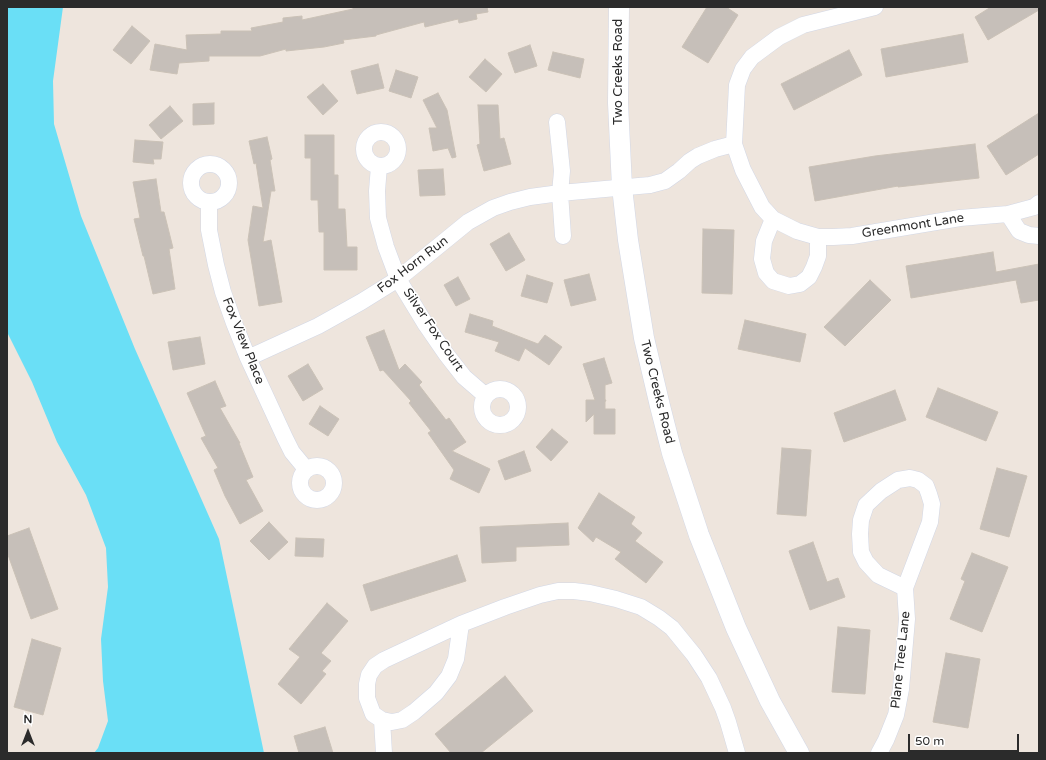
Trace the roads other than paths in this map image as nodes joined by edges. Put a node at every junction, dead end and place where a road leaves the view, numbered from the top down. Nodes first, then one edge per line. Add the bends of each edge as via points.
1 (619, 7) edge
2 (875, 7) edge
3 (557, 122) dead end
4 (734, 144) junction
5 (379, 166) dead end
6 (622, 187) junction
7 (560, 193) junction
8 (209, 202) dead end
9 (1039, 203) edge
10 (1008, 214) junction
11 (773, 219) junction
12 (563, 236) dead end
13 (1039, 236) edge
14 (818, 237) junction
15 (398, 279) junction
16 (248, 358) junction
17 (486, 396) dead end
18 (306, 469) dead end
19 (905, 588) junction
20 (461, 624) junction
21 (382, 720) junction
22 (384, 753) edge
23 (737, 753) edge
24 (799, 753) edge
25 (879, 753) edge

1 - 6 street, Two Creeks Road via 618,103
2 - 4 street via 803,25 779,37 752,56 743,69 737,85
3 - 7 street via 562,171
4 - 6 street via 698,156 664,181
4 - 11 street, Greenmont Lane via 753,191 762,208
5 - 15 street, Silver Fox Court via 378,218
6 - 7 street, Fox Horn Run
6 - 24 street, Two Creeks Road via 644,338 672,453 699,535 736,628 770,701
7 - 12 street
7 - 15 street, Fox Horn Run via 530,197 493,208 468,222
8 - 16 street, Fox View Place via 209,230 216,265 223,292
9 - 10 street, Greenmont Lane
10 - 13 street via 1019,231 1029,236
10 - 14 street, Greenmont Lane via 960,218 852,236
11 - 14 street, Greenmont Lane via 797,231
11 - 14 street via 764,241 762,258 766,273 773,281 789,286 800,284 809,277 818,256
15 - 16 street, Fox Horn Run via 331,319
15 - 17 street, Silver Fox Court via 446,354 464,377
16 - 18 street, Fox View Place via 292,452
19 - 19 street, Plane Tree Lane via 930,522 932,504 926,486 910,478 898,480 866,506 860,534 861,552 866,562 878,575
19 - 25 street, Plane Tree Lane via 907,619 901,689 896,715
20 - 21 street via 456,659 449,676 436,693 402,720
20 - 21 street via 376,666 369,675 367,698 373,714
20 - 23 street via 540,595 558,591 590,593 640,607 672,628 694,655 723,708
21 - 22 street

